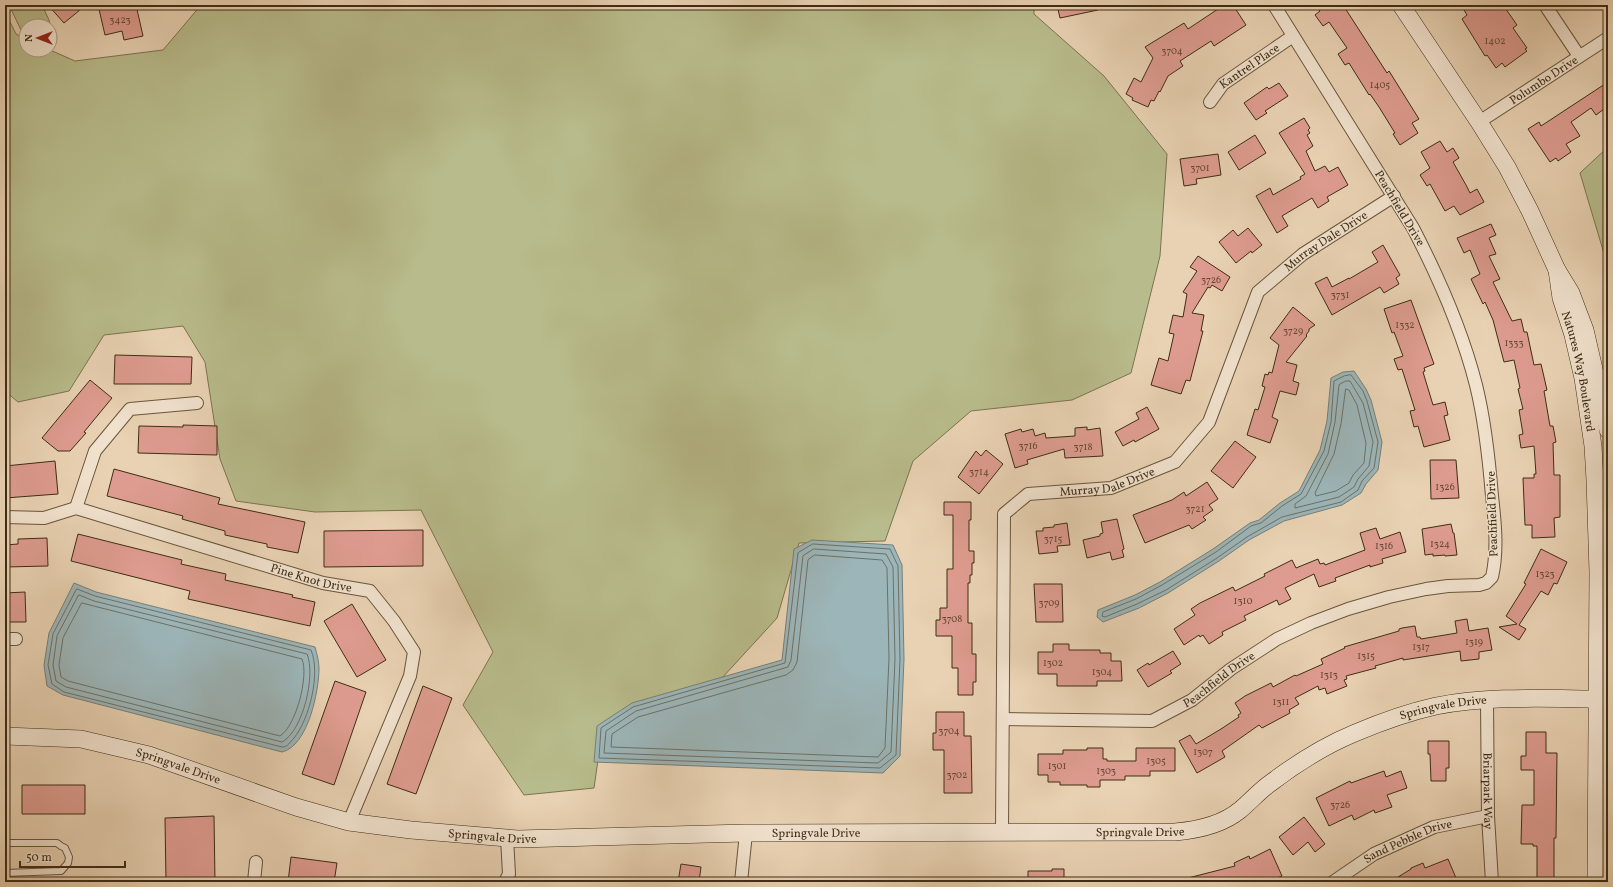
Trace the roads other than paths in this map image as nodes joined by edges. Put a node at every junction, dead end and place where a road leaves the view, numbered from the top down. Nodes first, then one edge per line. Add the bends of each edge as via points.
1 (1274, 5) edge
2 (1401, 5) edge
3 (1545, 5) edge
4 (1293, 36) junction
5 (1608, 38) edge
6 (1579, 56) junction
7 (1210, 102) dead end
8 (1479, 122) junction
9 (1394, 196) junction
10 (1556, 270) junction
11 (197, 403) dead end
12 (1608, 430) edge
13 (76, 508) junction
14 (5, 517) edge
15 (1603, 572) edge
16 (1602, 699) edge
17 (1487, 700) junction
18 (1004, 719) junction
19 (5, 736) edge
20 (1602, 807) edge
21 (1488, 816) junction
22 (349, 822) junction
23 (1002, 832) junction
24 (746, 833) junction
25 (507, 838) junction
26 (5, 843) edge
27 (256, 862) dead end
28 (5, 873) edge
29 (254, 882) edge
30 (505, 882) edge
31 (741, 882) edge
32 (1333, 882) edge
33 (1492, 882) edge
34 (1596, 882) edge

1 - 4 street, Peachfield Drive
2 - 8 street, Natures Way Boulevard
3 - 6 street
4 - 7 street, Kantrel Place via 1223,84
4 - 9 street, Peachfield Drive
5 - 6 street, Polumbo Drive
6 - 8 street, Polumbo Drive
8 - 10 street, Natures Way Boulevard via 1530,211
9 - 18 street, Murray Dale Drive via 1303,254 1258,292 1209,422 1175,462 1111,488 1028,494 1004,514
9 - 18 street, Peachfield Drive via 1433,266 1460,333 1476,385 1489,456 1492,492 1495,549 1492,577 1479,585 1448,586 1389,597 1311,623 1277,639 1231,669 1192,700 1152,721
10 - 12 street, Natures Way Boulevard via 1571,293 1585,330
10 - 15 street, Natures Way Boulevard via 1583,378 1589,413
11 - 13 street via 130,409 95,451
13 - 14 street via 44,518
13 - 22 street, Pine Knot Drive via 323,582 370,591 414,652 410,676
15 - 16 street, Natures Way Boulevard
16 - 17 street, Springvale Drive
16 - 20 street, Natures Way Boulevard
17 - 21 street, Briarpark Way
17 - 23 street, Springvale Drive via 1435,706 1354,733 1291,767 1228,818 1192,831
18 - 23 street, Murray Dale Drive
19 - 22 street, Springvale Drive via 81,739 149,755 296,807
20 - 34 street, Natures Way Boulevard
21 - 32 street, Sand Pebble Drive via 1434,827 1374,854
21 - 33 street, Briarpark Way
22 - 25 street, Springvale Drive
23 - 24 street, Springvale Drive
24 - 25 street, Springvale Drive
24 - 31 street
25 - 30 street via 509,874
26 - 28 lane via 57,844 65,848 69,857 62,871
27 - 29 street

